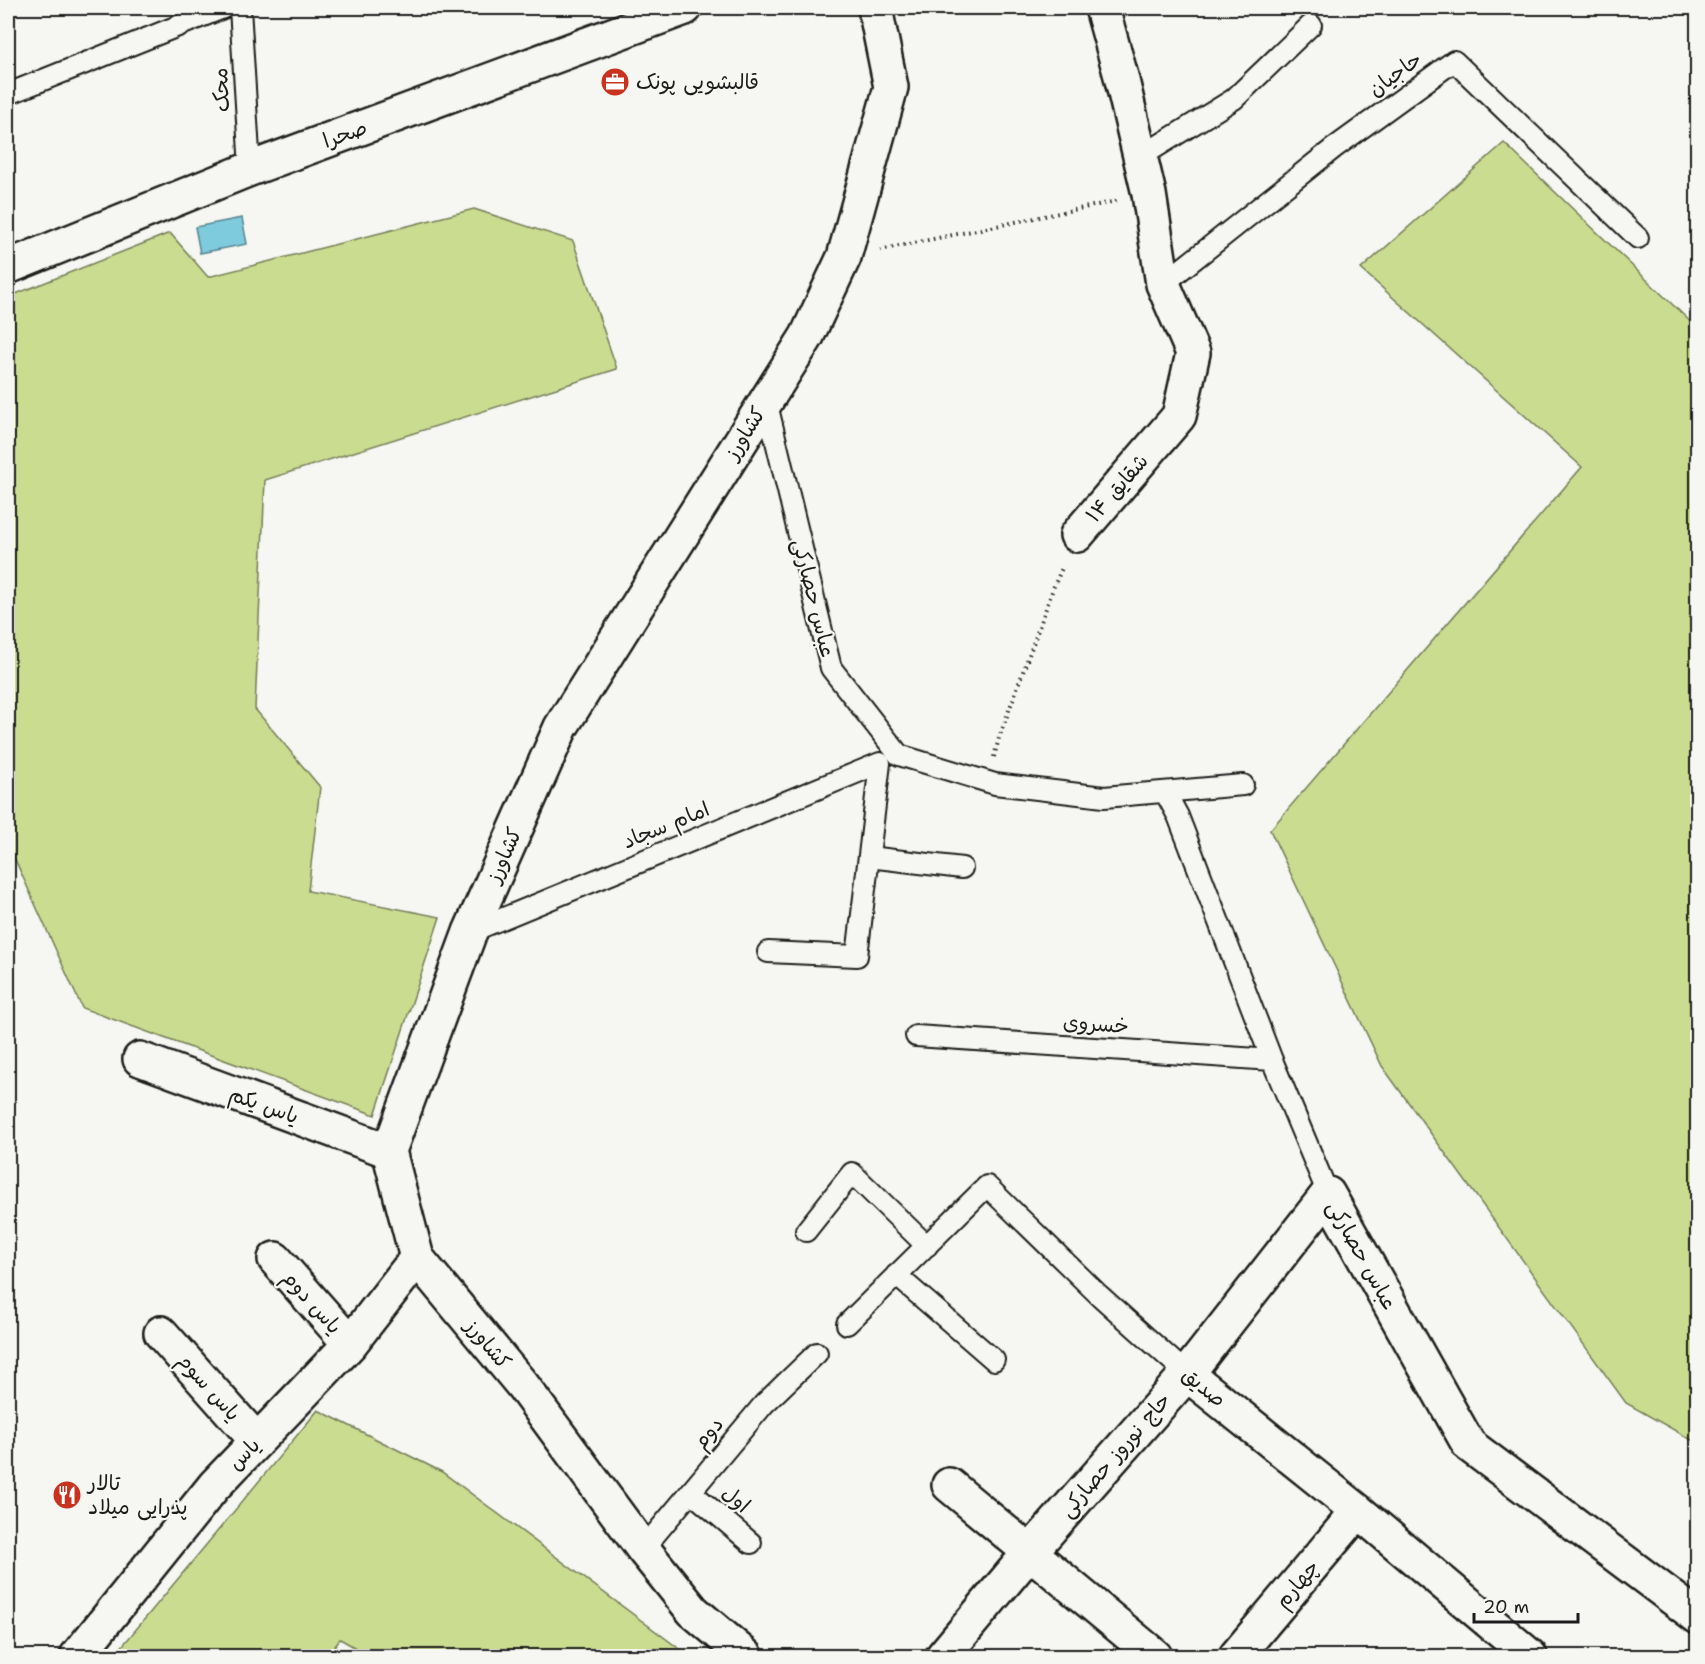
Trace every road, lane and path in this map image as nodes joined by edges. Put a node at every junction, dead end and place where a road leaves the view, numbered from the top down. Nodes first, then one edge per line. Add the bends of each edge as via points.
1 (223, 8) edge
2 (240, 8) edge
3 (685, 8) edge
4 (874, 8) edge
5 (1102, 8) edge
6 (1311, 25) dead end
7 (8, 94) edge
8 (1140, 157) junction
9 (250, 169) junction
10 (1149, 194) junction
11 (1638, 238) dead end
12 (844, 257) junction
13 (8, 267) edge
14 (1163, 284) junction
15 (766, 400) junction
16 (1077, 535) joint
17 (987, 782) junction
18 (1243, 785) dead end
19 (1165, 792) junction
20 (869, 857) junction
21 (962, 868) dead end
22 (470, 932) junction
23 (768, 952) dead end
24 (916, 1036) dead end
25 (140, 1059) dead end
26 (1272, 1060) junction
27 (389, 1151) junction
28 (1328, 1194) junction
29 (806, 1231) dead end
30 (927, 1246) junction
31 (417, 1258) junction
32 (275, 1259) dead end
33 (896, 1275) junction
34 (847, 1324) dead end
35 (160, 1334) dead end
36 (350, 1344) junction
37 (817, 1353) dead end
38 (994, 1360) dead end
39 (1187, 1374) junction
40 (257, 1441) junction
41 (949, 1485) dead end
42 (691, 1492) junction
43 (1358, 1510) junction
44 (751, 1543) dead end
45 (643, 1549) junction
46 (1030, 1552) junction
47 (1698, 1617) edge
48 (77, 1656) edge
49 (746, 1656) edge
50 (943, 1656) edge
51 (1155, 1656) edge
52 (1236, 1656) edge
53 (1530, 1656) edge

1 - 7 lane
2 - 9 lane, محک
3 - 9 street, صحرا
4 - 12 street, کشاورز via 891,87
5 - 8 street, شقایق ۱۴
6 - 8 lane via 1234,99
8 - 10 street, شقایق ۱۴
9 - 13 street, صحرا
10 - 12 path
10 - 14 street, شقایق ۱۴
11 - 14 lane, حاجیان via 1454,61 1334,148
12 - 15 street, کشاورز via 807,336
14 - 16 street, شقایق ۱۴ via 1193,353 1179,416
15 - 17 lane, عباس حصارکی via 831,668 899,755
15 - 22 street, کشاورز via 561,727
16 - 17 path, شقایق ۱۴ via 1054,586
17 - 19 lane, عباس حصارکی via 1104,797
18 - 19 lane, عباس حصارکی
19 - 26 lane, عباس حصارکی via 1178,816
20 - 21 lane
20 - 22 lane, امام سجاد via 880,763
20 - 23 lane via 857,956
22 - 27 street, کشاورز
24 - 26 lane, خسروی
25 - 27 street, یاس یکم
26 - 28 lane, عباس حصارکی
27 - 31 street, کشاورز
28 - 39 street, حاج نوروز حصارکی
28 - 47 street, عباس حصارکی via 1469,1445
29 - 30 lane via 852,1173
30 - 33 lane, صدیق
30 - 39 lane, صدیق via 987,1186
31 - 36 street, یاس
31 - 45 street, کشاورز via 524,1386
32 - 36 street, یاس دوم
33 - 34 lane, صدیق
33 - 38 lane
35 - 40 street, یاس سوم
36 - 40 street, یاس
37 - 42 lane, دوم via 764,1404
39 - 43 street, صدیق
39 - 46 street, حاج نوروز حصارکی
40 - 48 street, یاس via 214,1486
41 - 46 street
42 - 44 lane, اول
42 - 45 lane, دوم
43 - 52 street, چهارم
43 - 53 street, صدیق
45 - 49 street, کشاورز via 693,1611
46 - 50 street, حاج نوروز حصارکی
46 - 51 street

